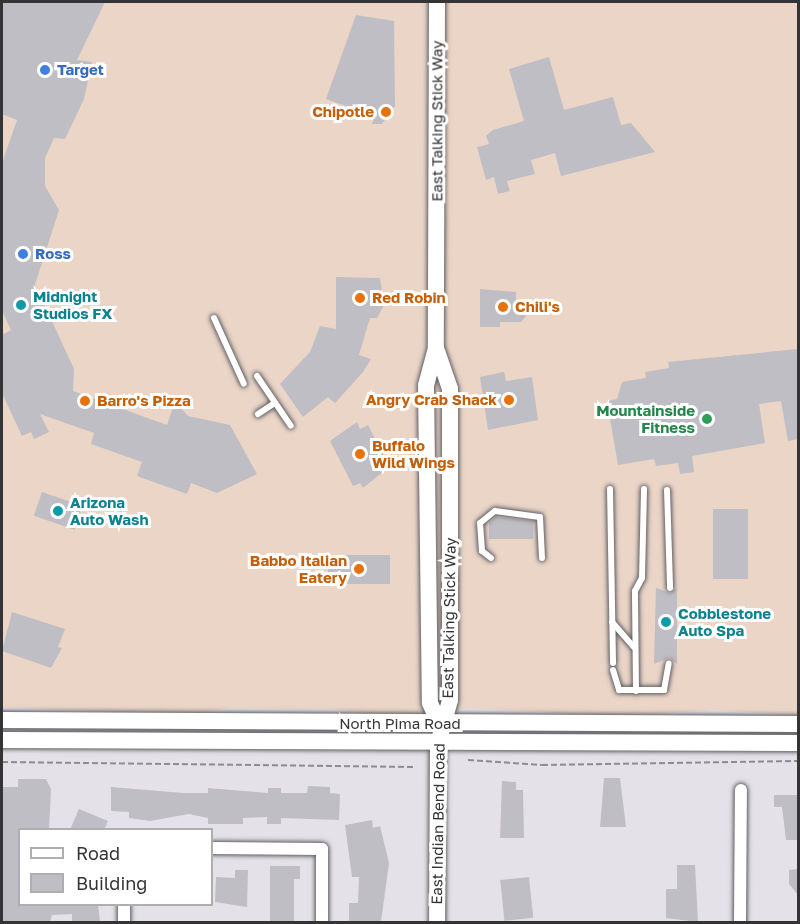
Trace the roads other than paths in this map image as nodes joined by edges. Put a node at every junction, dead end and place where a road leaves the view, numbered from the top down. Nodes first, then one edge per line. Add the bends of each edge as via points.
1 (437, 2) edge
2 (214, 318) dead end
3 (436, 348) junction
4 (257, 376) dead end
5 (244, 384) dead end
6 (275, 403) junction
7 (426, 404) junction
8 (258, 414) dead end
9 (291, 426) dead end
10 (610, 489) dead end
11 (644, 489) dead end
12 (667, 490) dead end
13 (450, 494) junction
14 (491, 558) dead end
15 (542, 558) dead end
16 (670, 588) dead end
17 (612, 622) junction
18 (635, 647) junction
19 (669, 663) dead end
20 (636, 691) junction
21 (2, 720) edge
22 (202, 723) junction
23 (798, 724) edge
24 (440, 725) junction
25 (2, 740) edge
26 (76, 741) junction
27 (798, 743) edge
28 (438, 744) junction
29 (741, 790) dead end
30 (213, 848) edge
31 (124, 906) edge
32 (124, 922) edge
33 (322, 922) edge
34 (437, 922) edge
35 (740, 922) edge

1 - 3 main road, East Talking Stick Way
2 - 5 lane
3 - 7 main road, East Talking Stick Way
3 - 13 main road, East Talking Stick Way via 450,389
4 - 6 lane
6 - 8 lane
6 - 9 lane
7 - 13 main road via 436,437 438,483
7 - 24 main road, East Talking Stick Way via 430,704
10 - 17 lane
11 - 18 lane
12 - 16 lane
13 - 24 main road, East Talking Stick Way via 450,700
14 - 15 lane via 482,551 480,523 495,511 540,517
17 - 18 lane
17 - 20 lane via 613,666 619,690
18 - 20 lane
19 - 20 lane via 664,690
21 - 22 main road, North Pima Road
22 - 24 main road, North Pima Road
22 - 26 main road via 191,734 96,733
23 - 24 main road, North Pima Road
24 - 28 main road, East Indian Bend Road
25 - 26 main road, North Pima Road
26 - 28 main road, North Pima Road
27 - 28 main road, North Pima Road
28 - 34 main road, East Indian Bend Road
29 - 35 street
30 - 33 street via 322,849
31 - 32 street

